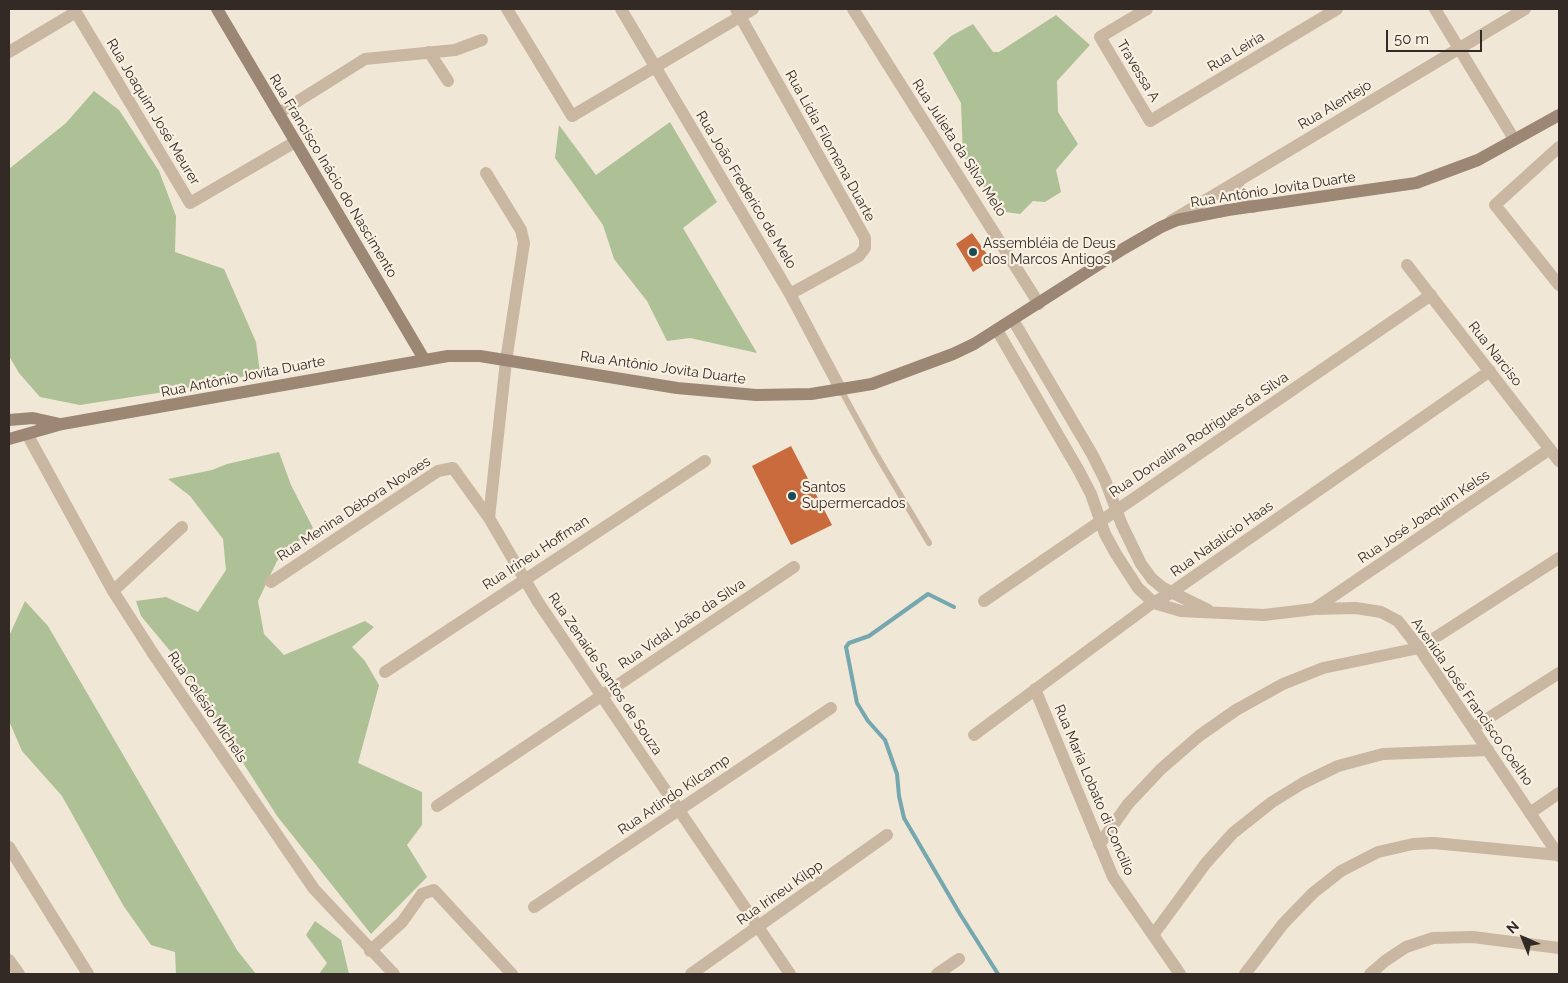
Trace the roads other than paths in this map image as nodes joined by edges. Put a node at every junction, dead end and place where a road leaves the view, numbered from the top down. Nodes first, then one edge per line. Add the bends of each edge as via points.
1 (216, 9) edge
2 (508, 9) edge
3 (621, 9) edge
4 (753, 9) edge
5 (853, 9) edge
6 (1147, 9) edge
7 (1337, 9) edge
8 (1436, 9) edge
9 (1525, 9) edge
10 (75, 10) edge
11 (738, 13) edge
12 (482, 40) dead end
13 (1459, 48) junction
14 (9, 52) edge
15 (430, 52) junction
16 (655, 67) junction
17 (448, 81) dead end
18 (278, 113) junction
19 (1559, 115) edge
20 (1150, 121) joint
21 (1514, 139) junction
22 (296, 142) junction
23 (1559, 147) edge
24 (486, 172) dead end
25 (1239, 180) junction
26 (1253, 207) junction
27 (1161, 227) junction
28 (1406, 265) dead end
29 (1559, 285) edge
30 (790, 294) junction
31 (1431, 295) junction
32 (1039, 304) junction
33 (1013, 320) junction
34 (997, 330) junction
35 (424, 359) junction
36 (506, 361) junction
37 (1490, 371) junction
38 (842, 390) junction
39 (9, 420) edge
40 (62, 424) junction
41 (27, 434) junction
42 (9, 439) edge
43 (1550, 449) junction
44 (705, 461) dead end
45 (1559, 462) edge
46 (1117, 509) junction
47 (490, 518) junction
48 (1100, 521) junction
49 (182, 527) dead end
50 (929, 543) dead end
51 (1559, 558) edge
52 (794, 567) dead end
53 (523, 579) junction
54 (272, 582) dead end
55 (112, 592) junction
56 (1171, 592) junction
57 (984, 600) dead end
58 (1153, 602) junction
59 (1314, 609) junction
60 (1212, 613) junction
61 (1419, 648) junction
62 (385, 672) dead end
63 (1559, 673) edge
64 (1035, 689) junction
65 (602, 696) junction
66 (831, 708) dead end
67 (1473, 728) junction
68 (974, 735) dead end
69 (1488, 750) junction
70 (1559, 793) edge
71 (437, 806) dead end
72 (678, 809) junction
73 (1530, 813) junction
74 (886, 836) dead end
75 (1098, 845) junction
76 (9, 847) edge
77 (1559, 856) edge
78 (534, 907) dead end
79 (758, 927) junction
80 (1153, 935) junction
81 (1559, 948) edge
82 (370, 951) junction
83 (958, 958) dead end
84 (9, 960) edge
85 (19, 974) edge
86 (88, 974) edge
87 (394, 974) edge
88 (512, 974) edge
89 (691, 974) edge
90 (790, 974) edge
91 (936, 974) edge
92 (1180, 974) edge
93 (1245, 974) edge
94 (1370, 974) edge

1 - 18 main road, Rua Francisco Inácio do Nascimento
2 - 16 street via 572,116
3 - 16 street, Rua João Frederico de Melo
4 - 11 street
5 - 32 street, Rua Julieta da Silva Melo
6 - 20 street, Travessa A via 1100,37
7 - 20 street, Rua Leiria
8 - 13 street
9 - 13 street, Rua Alentejo
10 - 14 street
10 - 22 street, Rua Joaquim José Meurer via 190,203
11 - 16 street
11 - 30 street, Rua Lídia Filomena Duarte via 865,238 859,256
12 - 15 street via 455,50
13 - 21 street
13 - 25 street, Rua Alentejo
15 - 17 street
15 - 18 street via 365,59
16 - 30 street, Rua João Frederico de Melo
18 - 22 main road, Rua Francisco Inácio do Nascimento
19 - 21 main road, Rua Antônio Jovita Duarte
21 - 26 main road, Rua Antônio Jovita Duarte via 1466,166 1416,183
22 - 35 main road, Rua Francisco Inácio do Nascimento
23 - 29 street via 1494,205
24 - 36 street via 521,230 524,243
25 - 26 street via 1240,197
25 - 27 street, Rua Alentejo
26 - 27 main road, Rua Antônio Jovita Duarte via 1192,217
27 - 32 main road, Rua Antônio Jovita Duarte
28 - 31 street, Rua Narciso
30 - 38 street, Rua João Frederico de Melo
31 - 37 street, Rua Narciso
31 - 46 street, Rua Dorvalina Rodrigues da Silva
32 - 33 main road, Rua Antônio Jovita Duarte
33 - 34 main road, Rua Antônio Jovita Duarte
33 - 46 street, Avenida José Francisco Coelho via 1092,454
34 - 38 main road, Rua Antônio Jovita Duarte via 953,354 909,372
34 - 48 street, Avenida José Francisco Coelho via 1079,471
35 - 36 main road, Rua Antônio Jovita Duarte via 463,355
35 - 40 main road, Rua Antônio Jovita Duarte
36 - 38 main road, Rua Antônio Jovita Duarte via 677,388 748,395
36 - 47 street
37 - 43 street, Rua Narciso
37 - 56 street, Rua Natalício Haas
38 - 50 lane
39 - 40 main road via 33,418
40 - 41 main road, Rua Antônio Jovita Duarte
41 - 42 main road, Rua Antônio Jovita Duarte
41 - 55 street, Rua Celésio Michels
43 - 45 street, Rua Narciso
43 - 59 street, Rua José Joaquim Kelss
44 - 53 street, Rua Irineu Hoffman
46 - 48 street, Rua Dorvalina Rodrigues da Silva
46 - 56 street, Avenida José Francisco Coelho via 1141,564 1152,580
47 - 53 street, Rua Zenaide Santos de Souza
47 - 54 street, Rua Menina Débora Novaes via 453,468 445,468
48 - 57 street, Rua Dorvalina Rodrigues da Silva
48 - 58 street, Avenida José Francisco Coelho via 1104,534 1129,576
49 - 55 street
51 - 61 street
52 - 65 street, Rua Vidal João da Silva
53 - 62 street, Rua Irineu Hoffman
53 - 65 street, Rua Zenaide Santos de Souza
55 - 82 street, Rua Celésio Michels via 301,871
56 - 58 street, Rua Natalício Haas
56 - 60 street, Avenida José Francisco Coelho
58 - 60 street, Avenida José Francisco Coelho via 1181,611
58 - 64 street, Rua Natalício Haas
59 - 60 street, Avenida José Francisco Coelho via 1264,614
59 - 61 street, Avenida José Francisco Coelho via 1356,608 1381,612 1398,622
61 - 67 street, Avenida José Francisco Coelho
61 - 75 street via 1323,668 1283,684 1243,706 1199,736 1161,769 1128,804
63 - 67 street
64 - 68 street, Rua Natalício Haas
64 - 75 street, Rua Maria Lobato di Concilio
65 - 71 street, Rua Vidal João da Silva
65 - 72 street, Rua Zenaide Santos de Souza
66 - 72 street, Rua Arlindo Kilcamp
67 - 69 street, Avenida José Francisco Coelho
69 - 73 street, Avenida José Francisco Coelho
69 - 80 street via 1383,754 1338,766 1303,783 1233,833 1206,863
70 - 73 street
72 - 78 street, Rua Arlindo Kilcamp
72 - 79 street, Rua Zenaide Santos de Souza
73 - 77 street, Avenida José Francisco Coelho
74 - 79 street, Rua Irineu Kilpp
75 - 80 street, Rua Maria Lobato di Concilio via 1113,877
76 - 86 street
77 - 93 street via 1434,843 1378,852 1341,871 1313,893
79 - 89 street, Rua Irineu Kilpp
79 - 90 street, Rua Zenaide Santos de Souza
80 - 92 street, Rua Maria Lobato di Concilio
81 - 94 street via 1473,937 1432,938 1406,947
82 - 87 street, Rua Celésio Michels
82 - 88 street via 402,922 422,894 434,890
83 - 91 street
84 - 85 street

